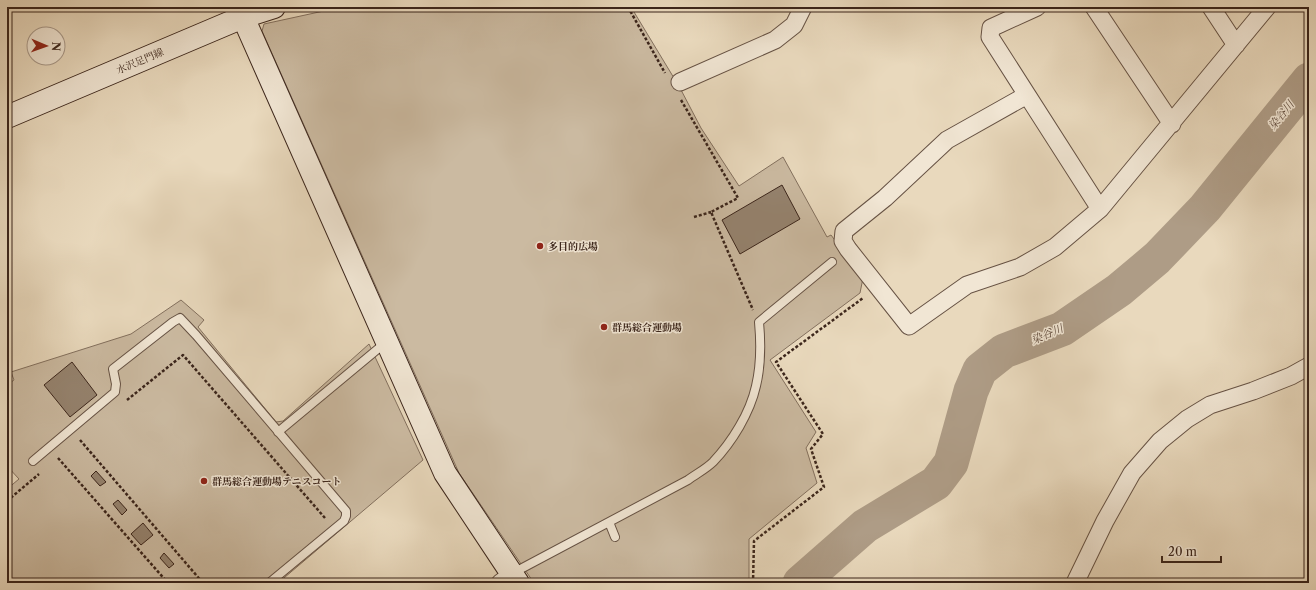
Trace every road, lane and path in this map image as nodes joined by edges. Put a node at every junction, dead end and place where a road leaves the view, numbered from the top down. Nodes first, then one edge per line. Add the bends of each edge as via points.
1 (274, 7) edge
2 (628, 7) edge
3 (803, 7) edge
4 (1037, 7) edge
5 (1094, 7) edge
6 (1211, 7) edge
7 (1267, 7) edge
8 (243, 17) junction
9 (1236, 45) junction
10 (675, 81) joint
11 (1027, 95) junction
12 (681, 99) dead end
13 (7, 117) edge
14 (1172, 124) junction
15 (1100, 209) junction
16 (711, 212) junction
17 (694, 217) dead end
18 (832, 262) dead end
19 (868, 274) junction
20 (759, 322) junction
21 (387, 342) junction
22 (1309, 366) edge
23 (124, 403) dead end
24 (278, 432) junction
25 (85, 435) dead end
26 (80, 440) junction
27 (74, 445) dead end
28 (64, 453) dead end
29 (58, 458) junction
30 (33, 462) dead end
31 (53, 462) dead end
32 (42, 472) dead end
33 (7, 501) edge
34 (326, 520) dead end
35 (609, 522) junction
36 (615, 537) dead end
37 (510, 580) edge
38 (168, 583) edge
39 (203, 583) edge
40 (269, 583) edge
41 (753, 583) edge
42 (1075, 583) edge

1 - 8 street, 水沢足門線
2 - 10 path
3 - 10 street via 794,26 775,40
4 - 11 street via 991,28 990,37
5 - 14 street
6 - 9 street
7 - 9 street
8 - 13 street, 水沢足門線
8 - 21 street
9 - 14 street
11 - 15 street
11 - 19 street via 947,140 885,198 844,231 843,241
12 - 16 path via 738,198
14 - 15 street
15 - 19 street via 1055,247 1020,267 967,285 909,326
16 - 17 path
16 - 20 path
18 - 20 lane
19 - 41 path via 865,297 776,362 823,434 811,449 824,487 754,541
20 - 35 lane via 761,343 756,386 741,423 728,443 712,462 688,480
21 - 24 lane
21 - 37 street via 445,474
22 - 42 street via 1291,376 1210,405 1186,419 1160,441 1132,473 1104,521
23 - 34 path via 182,355
24 - 30 lane via 180,318 113,369 116,384 114,392
24 - 40 lane via 346,511 346,516 344,521
25 - 26 path
26 - 27 path
26 - 39 path
28 - 29 path
29 - 31 path
29 - 38 path
32 - 33 path
35 - 36 lane
35 - 37 lane

